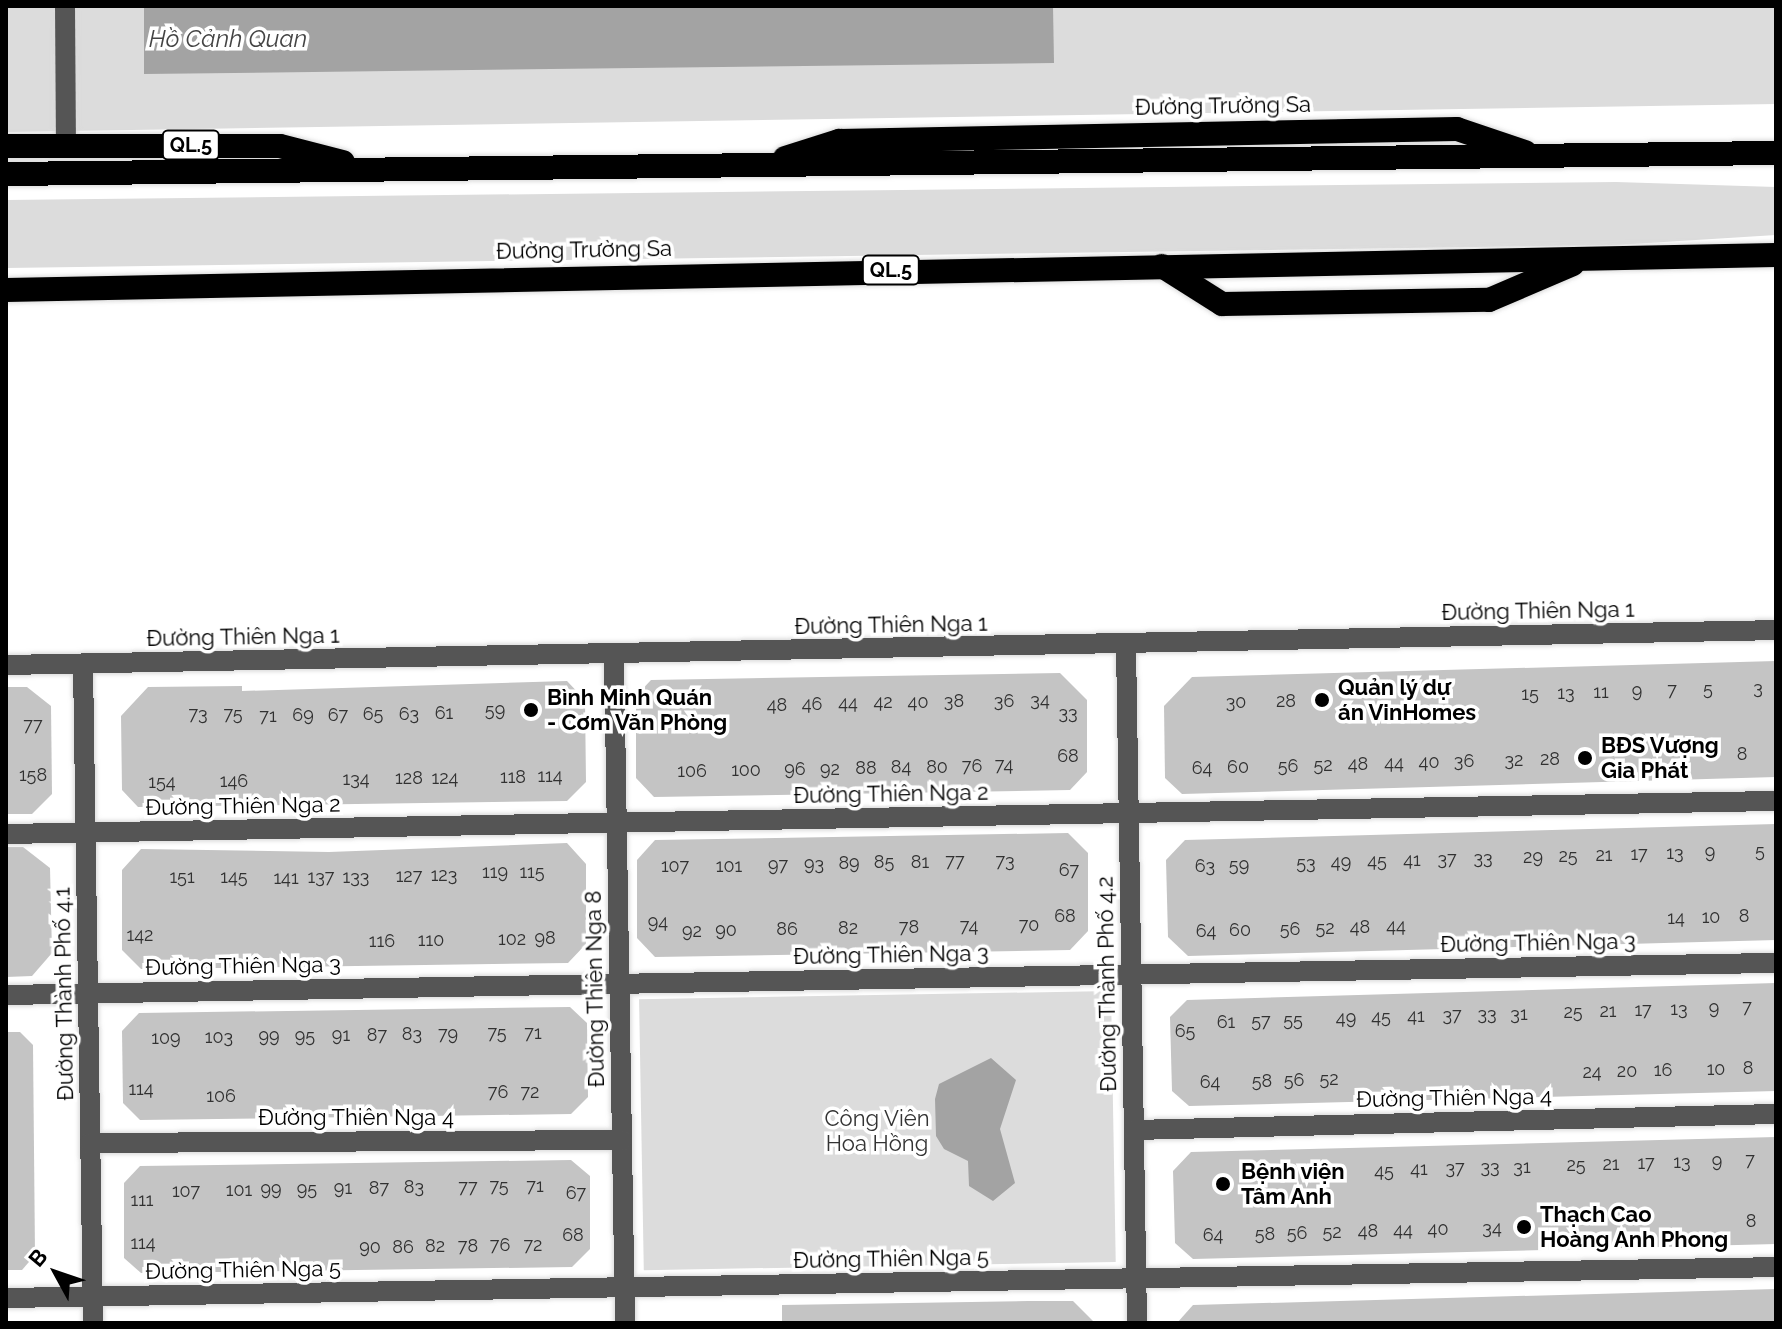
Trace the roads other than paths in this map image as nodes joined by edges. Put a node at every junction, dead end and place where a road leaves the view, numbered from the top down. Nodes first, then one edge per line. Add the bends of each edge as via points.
1 (65, 6) edge
2 (66, 145) junction
3 (6, 146) edge
4 (1776, 153) edge
5 (372, 170) junction
6 (6, 174) edge
7 (1776, 255) edge
8 (1583, 259) junction
9 (1162, 266) junction
10 (6, 290) edge
11 (1776, 630) edge
12 (1126, 645) junction
13 (614, 655) junction
14 (83, 664) junction
15 (6, 665) edge
16 (1776, 801) edge
17 (1129, 813) junction
18 (616, 823) junction
19 (85, 833) junction
20 (6, 834) edge
21 (1776, 963) edge
22 (1131, 974) junction
23 (619, 983) junction
24 (88, 993) junction
25 (6, 995) edge
26 (1776, 1114) edge
27 (1134, 1130) junction
28 (622, 1140) junction
29 (90, 1143) junction
30 (1776, 1267) edge
31 (1136, 1278) junction
32 (624, 1287) junction
33 (92, 1296) junction
34 (6, 1298) edge
35 (93, 1323) edge
36 (625, 1323) edge
37 (1137, 1323) edge

1 - 2 street
2 - 3 highway, QL.5
2 - 5 highway, QL.5 via 280,146
4 - 5 highway, QL.5
5 - 6 highway, QL.5
7 - 8 highway, Đường Trường Sa / QL.5
8 - 9 highway, Đường Trường Sa / QL.5
8 - 9 highway, Đường Trường Sa / QL.5 via 1489,300 1442,301 1222,304
9 - 10 highway, Đường Trường Sa / QL.5
11 - 12 street, Đường Thiên Nga 1
12 - 13 street, Đường Thiên Nga 1
12 - 17 street, Đường Thành Phố 4.2
13 - 14 street, Đường Thiên Nga 1
13 - 18 street, Đường Thiên Nga 8
14 - 15 street, Đường Thiên Nga 1
14 - 19 street, Đường Thành Phố 4.1
16 - 17 street, Đường Thiên Nga 2
17 - 18 street, Đường Thiên Nga 2
17 - 22 street, Đường Thành Phố 4.2
18 - 19 street, Đường Thiên Nga 2
18 - 23 street, Đường Thiên Nga 8
19 - 20 street, Đường Thiên Nga 2
19 - 24 street, Đường Thành Phố 4.1
21 - 22 street, Đường Thiên Nga 3
22 - 23 street, Đường Thiên Nga 3
22 - 27 street, Đường Thành Phố 4.2
23 - 24 street, Đường Thiên Nga 3
23 - 28 street, Đường Thiên Nga 8
24 - 25 street, Đường Thiên Nga 3
24 - 29 street, Đường Thành Phố 4.1
26 - 27 street, Đường Thiên Nga 4
27 - 31 street, Đường Thành Phố 4.2
28 - 29 street, Đường Thiên Nga 4
28 - 32 street, Đường Thiên Nga 8
29 - 33 street, Đường Thành Phố 4.1
30 - 31 street, Đường Thiên Nga 5
31 - 32 street, Đường Thiên Nga 5
31 - 37 street, Đường Thành Phố 4.2
32 - 33 street, Đường Thiên Nga 5
32 - 36 street, Đường Thiên Nga 8
33 - 34 street, Đường Thiên Nga 5
33 - 35 street, Đường Thành Phố 4.1

